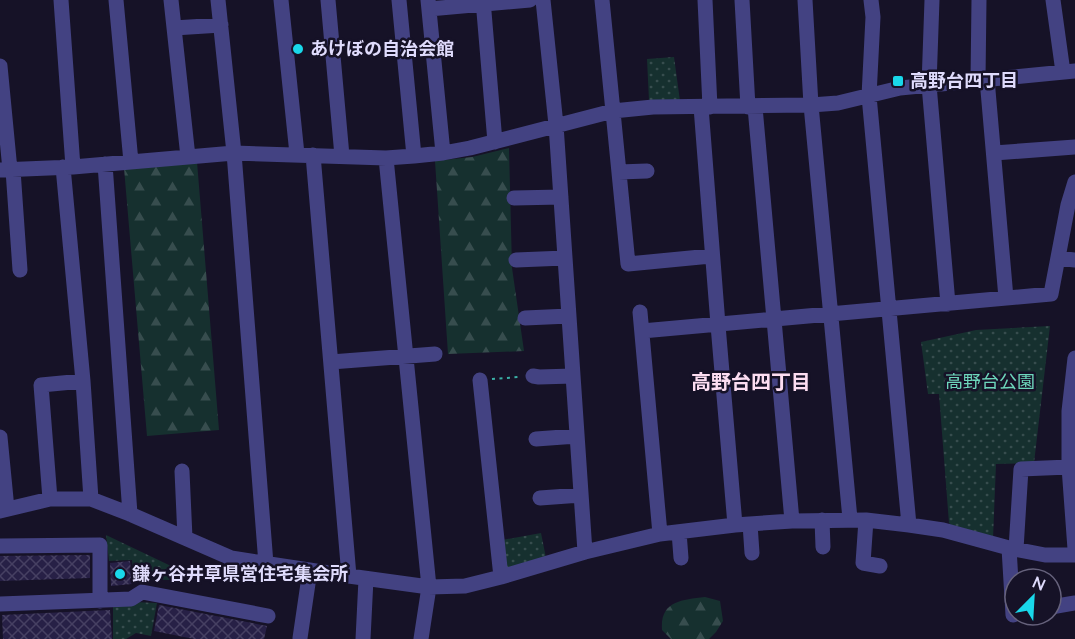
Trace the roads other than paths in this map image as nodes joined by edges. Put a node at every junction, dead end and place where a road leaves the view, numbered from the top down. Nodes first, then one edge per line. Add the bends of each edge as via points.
1 (62, 0) edge
2 (116, 0) edge
3 (171, 0) edge
4 (218, 0) edge
5 (281, 0) edge
6 (328, 0) edge
7 (399, 0) edge
8 (530, 0) edge
9 (543, 0) edge
10 (602, 0) edge
11 (705, 0) edge
12 (742, 0) edge
13 (806, 0) edge
14 (871, 0) edge
15 (932, 0) edge
16 (979, 0) edge
17 (1053, 0) edge
18 (483, 2) edge
19 (428, 4) edge
20 (221, 25) junction
21 (174, 28) junction
22 (0, 66) edge
23 (1069, 71) edge
24 (982, 80) junction
25 (929, 85) junction
26 (869, 96) junction
27 (811, 105) junction
28 (705, 107) junction
29 (751, 107) junction
30 (613, 111) junction
31 (556, 125) junction
32 (495, 142) junction
33 (1075, 147) edge
34 (234, 153) junction
35 (443, 153) junction
36 (994, 153) junction
37 (297, 154) junction
38 (313, 155) junction
39 (342, 156) junction
40 (414, 156) junction
41 (188, 157) junction
42 (386, 158) junction
43 (131, 162) junction
44 (105, 164) junction
45 (68, 167) junction
46 (8, 170) edge
47 (647, 171) dead end
48 (619, 172) junction
49 (1075, 182) edge
50 (561, 197) junction
51 (514, 198) dead end
52 (1071, 206) edge
53 (711, 256) junction
54 (565, 258) junction
55 (1058, 258) junction
56 (516, 260) dead end
57 (1075, 260) edge
58 (20, 270) dead end
59 (1006, 298) junction
60 (948, 304) junction
61 (889, 309) junction
62 (640, 312) dead end
63 (831, 314) junction
64 (569, 316) junction
65 (525, 318) dead end
66 (774, 319) junction
67 (718, 324) junction
68 (642, 331) junction
69 (435, 354) dead end
70 (406, 356) junction
71 (1075, 358) edge
72 (331, 362) junction
73 (533, 376) road end
74 (573, 376) junction
75 (480, 380) road end
76 (83, 381) junction
77 (577, 436) junction
78 (0, 437) edge
79 (536, 439) dead end
80 (1069, 467) junction
81 (182, 471) dead end
82 (581, 495) junction
83 (540, 498) dead end
84 (50, 499) junction
85 (90, 499) junction
86 (4, 510) edge
87 (130, 514) junction
88 (850, 519) junction
89 (822, 520) junction
90 (866, 520) junction
91 (792, 521) junction
92 (742, 525) junction
93 (909, 525) junction
94 (679, 531) junction
95 (660, 534) junction
96 (185, 538) junction
97 (0, 546) edge
98 (823, 548) dead end
99 (1013, 549) junction
100 (1075, 549) edge
101 (585, 552) junction
102 (752, 553) dead end
103 (1075, 555) edge
104 (681, 558) dead end
105 (266, 564) junction
106 (880, 566) dead end
107 (1013, 567) edge
108 (310, 570) junction
109 (349, 576) junction
110 (501, 577) junction
111 (366, 579) junction
112 (429, 587) junction
113 (100, 600) junction
114 (0, 604) edge
115 (268, 616) dead end
116 (300, 638) edge
117 (363, 639) edge
118 (421, 639) edge

1 - 45 street
2 - 43 street
3 - 21 street
4 - 20 street
5 - 37 street
6 - 39 street
7 - 40 street
8 - 18 street
9 - 31 street
10 - 30 street
11 - 28 street
12 - 29 street
13 - 27 street
14 - 26 street
15 - 25 street
16 - 24 street
17 - 23 street
18 - 19 street
18 - 32 street
19 - 35 street
20 - 21 street
20 - 34 street
21 - 41 street
22 - 46 street
23 - 24 street
24 - 25 street
24 - 36 street
25 - 26 street
25 - 60 street
26 - 27 street
26 - 61 street
27 - 29 street
27 - 63 street
28 - 29 street
28 - 30 street
28 - 53 street
29 - 66 street
30 - 31 street
30 - 48 street
31 - 32 street
31 - 50 street
32 - 35 street
33 - 36 street
34 - 37 street
34 - 41 street
34 - 105 street
35 - 40 street
36 - 59 street
37 - 38 street
38 - 39 street
38 - 72 street
39 - 42 street
40 - 42 street
41 - 43 street
42 - 70 street
43 - 44 street
44 - 45 street
44 - 87 street
45 - 46 street
45 - 76 street
46 - 58 street
47 - 48 street
48 - 53 street via 628,264
49 - 52 street
50 - 51 street
50 - 54 street
52 - 55 street
53 - 67 street
54 - 56 street
54 - 64 street
55 - 57 street
55 - 59 street via 1051,294
59 - 60 street
60 - 61 street
61 - 63 street
61 - 93 street
62 - 68 street
63 - 66 street
63 - 88 street
64 - 65 street
64 - 74 street
66 - 67 street
66 - 91 street
67 - 68 street
67 - 92 street
68 - 95 street
69 - 70 street
70 - 72 street
70 - 112 street
71 - 80 street via 1069,411
72 - 109 street
73 - 74 street
74 - 77 street
75 - 110 street
76 - 84 street via 41,385
76 - 85 street
77 - 79 street
77 - 82 street
78 - 86 street
80 - 99 street via 1021,469
80 - 100 street
81 - 96 street
82 - 83 street
82 - 101 street
84 - 85 street
84 - 86 street
85 - 87 street
87 - 96 street
88 - 89 street
88 - 90 street
89 - 91 street
89 - 98 street
90 - 93 street
90 - 106 street via 863,563
91 - 92 street
92 - 94 street
92 - 102 street
93 - 99 street
94 - 95 street
94 - 104 street
95 - 101 street
96 - 105 street via 231,558
97 - 113 street via 100,545
99 - 103 street
99 - 107 street
101 - 110 street
105 - 108 street
108 - 109 street
108 - 116 street
109 - 111 street
110 - 112 street via 465,586
111 - 112 street
111 - 117 street
112 - 118 street
113 - 114 street
113 - 115 street via 131,599 142,592

